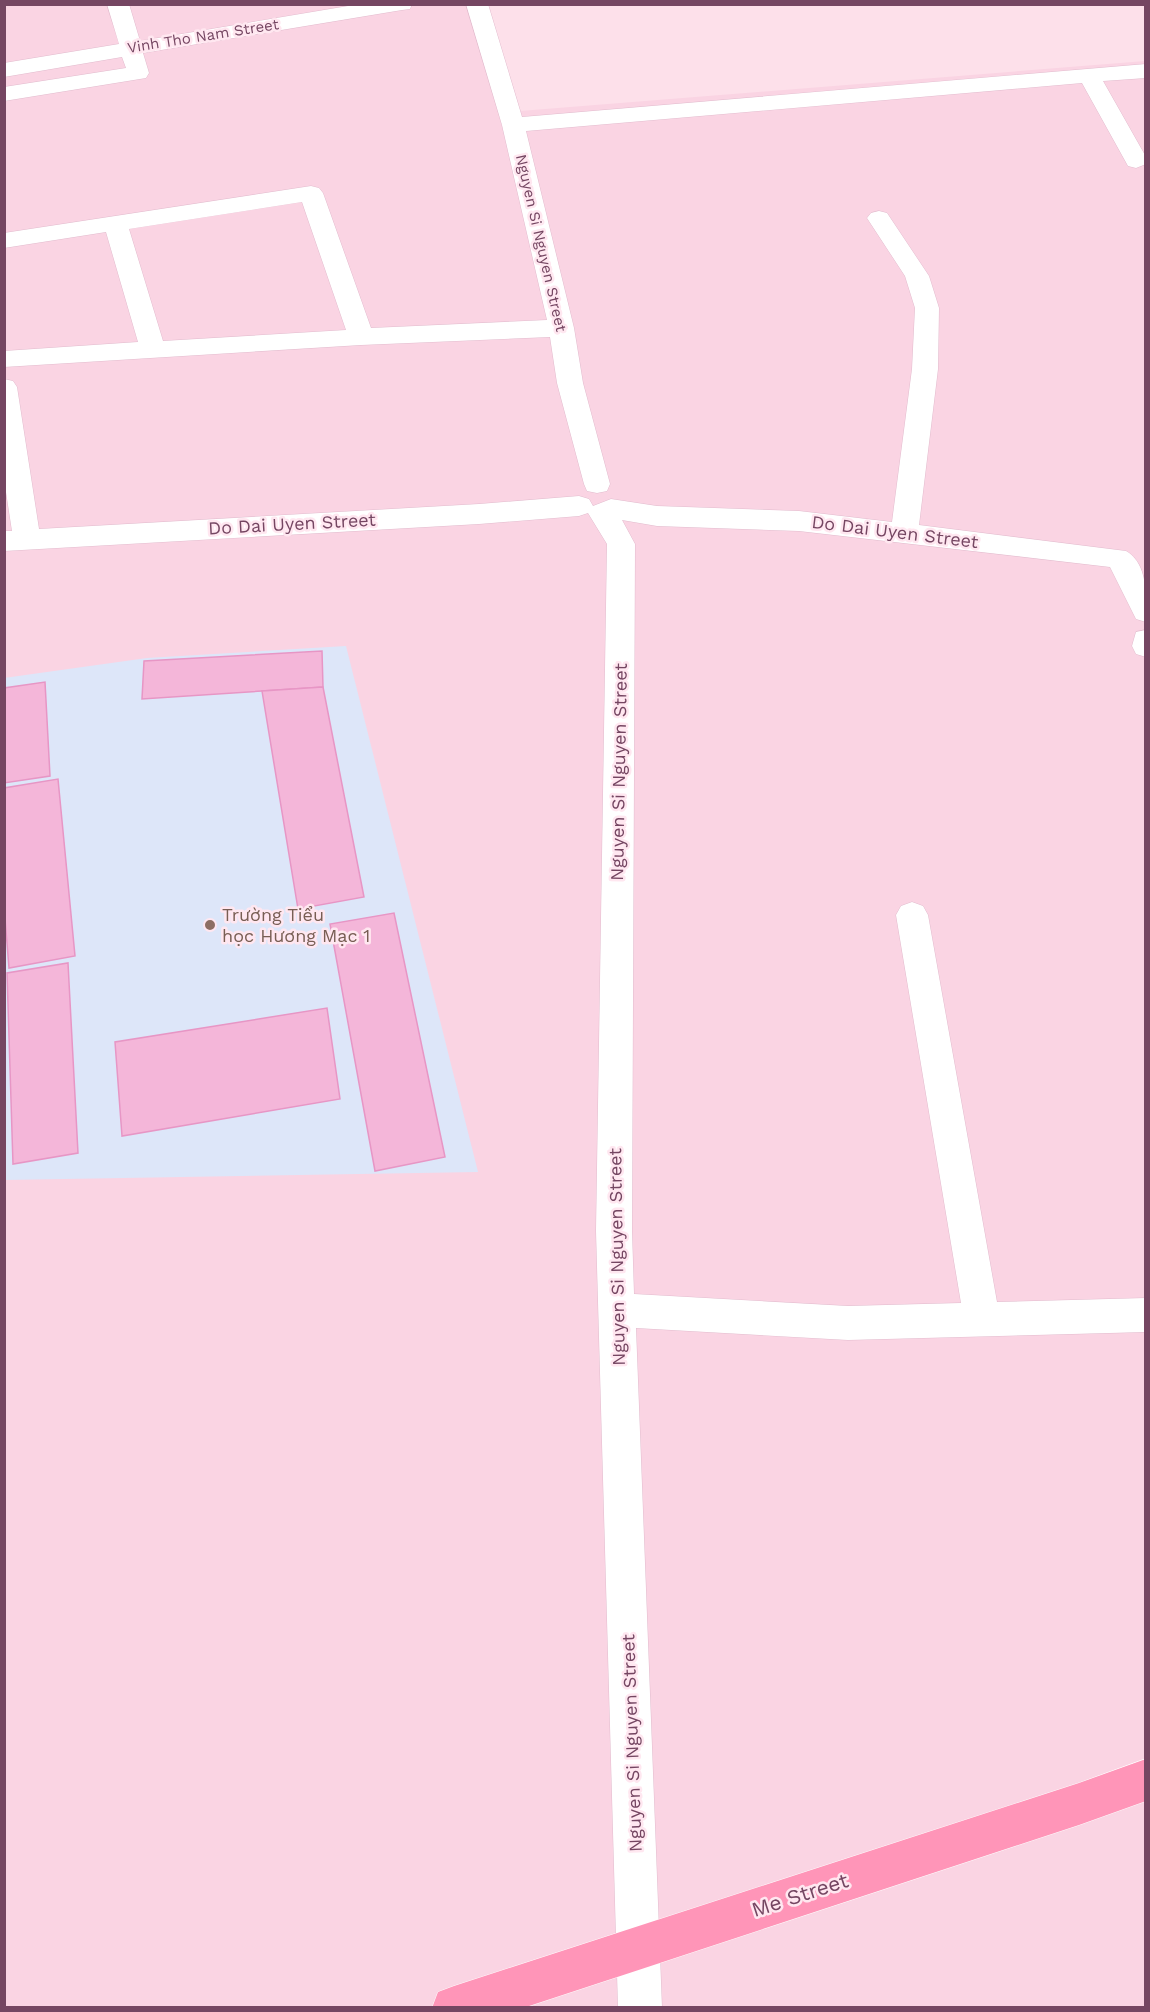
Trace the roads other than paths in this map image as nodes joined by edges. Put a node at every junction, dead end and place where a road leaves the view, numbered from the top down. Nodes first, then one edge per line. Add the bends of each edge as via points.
1 (118, 4) edge
2 (402, 4) edge
3 (477, 4) edge
4 (131, 48) junction
5 (4, 70) edge
6 (1146, 71) edge
7 (1089, 75) junction
8 (4, 94) edge
9 (513, 125) junction
10 (1136, 161) dead end
11 (879, 218) dead end
12 (116, 224) junction
13 (4, 241) edge
14 (561, 328) junction
15 (361, 337) junction
16 (153, 349) junction
17 (4, 359) edge
18 (4, 387) edge
19 (597, 503) junction
20 (904, 534) junction
21 (16, 540) edge
22 (1146, 612) edge
23 (1146, 640) edge
24 (1146, 646) edge
25 (912, 915) dead end
26 (617, 1310) junction
27 (1146, 1315) edge
28 (982, 1319) junction
29 (1146, 1780) edge
30 (639, 1947) junction
31 (454, 2007) edge
32 (640, 2007) edge

1 - 4 street
2 - 4 street, Vinh Tho Nam Street
3 - 9 street, Nguyen Si Nguyen Street
4 - 5 street, Vinh Tho Nam Street
4 - 8 street, Vinh Tho Nam Street via 138,73
6 - 7 street
7 - 9 street
7 - 10 street
9 - 14 street, Nguyen Si Nguyen Street
11 - 20 street via 917,276 927,308 925,369
12 - 13 street
12 - 15 street via 311,193
12 - 16 street
14 - 15 street
14 - 19 street, Nguyen Si Nguyen Street
15 - 16 street
16 - 17 street
18 - 21 street
19 - 20 street, Do Dai Uyen Street via 657,516 799,521
19 - 21 street, Do Dai Uyen Street
19 - 26 street, Nguyen Si Nguyen Street via 621,544 614,1231
20 - 22 street, Do Dai Uyen Street via 1116,558 1123,562
23 - 24 street
25 - 28 street
26 - 28 street via 848,1323
26 - 30 street, Nguyen Si Nguyen Street
27 - 28 street
29 - 30 main road, Me Street
30 - 31 main road, Me Street
30 - 32 street, Nguyen Si Nguyen Street

